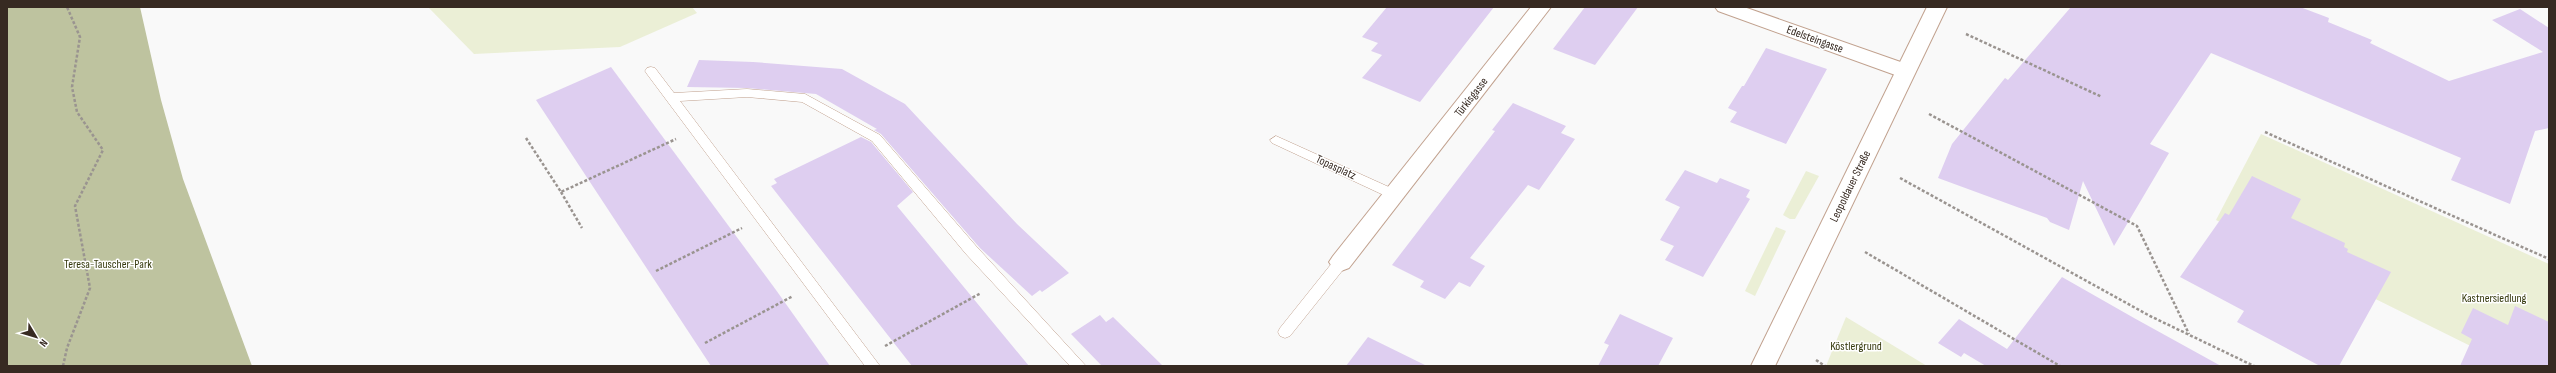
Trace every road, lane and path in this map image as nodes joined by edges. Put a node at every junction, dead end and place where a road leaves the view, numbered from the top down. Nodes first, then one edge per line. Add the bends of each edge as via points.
1 (67, 7) edge
2 (1541, 7) edge
3 (1725, 7) edge
4 (1937, 7) edge
5 (1966, 34) dead end
6 (651, 71) dead end
7 (1905, 71) junction
8 (672, 97) junction
9 (2102, 97) dead end
10 (1929, 114) dead end
11 (696, 130) junction
12 (2265, 132) dead end
13 (526, 138) dead end
14 (1276, 140) dead end
15 (1900, 178) dead end
16 (1399, 191) junction
17 (561, 192) junction
18 (762, 218) junction
19 (582, 228) dead end
20 (1864, 252) dead end
21 (2549, 259) edge
22 (1341, 262) joint
23 (656, 271) dead end
24 (1000, 282) junction
25 (813, 286) junction
26 (1285, 332) dead end
27 (2189, 334) junction
28 (705, 344) dead end
29 (1816, 360) dead end
30 (869, 362) edge
31 (62, 366) edge
32 (1079, 366) edge
33 (1764, 366) edge
34 (1825, 366) edge
35 (2060, 366) edge
36 (2254, 366) edge

1 - 31 path via 80,37 72,87 76,112 103,150 76,206 90,288 66,348
2 - 16 street, Türkisgasse
3 - 7 street, Edelsteingasse
4 - 7 street, Leopoldauer Straße
5 - 9 path
6 - 8 lane
7 - 33 street, Leopoldauer Straße
8 - 11 lane
8 - 24 lane via 747,93 805,98 832,112 876,138
10 - 27 path via 2137,226
11 - 17 path
11 - 18 lane
12 - 21 path
13 - 17 path
14 - 16 lane, Topasplatz
15 - 27 path via 2150,316
16 - 22 street
17 - 19 path
18 - 23 path
18 - 25 lane
20 - 35 path
22 - 26 lane
24 - 30 path
24 - 32 lane
25 - 28 path
25 - 30 lane
27 - 36 path
29 - 34 path

